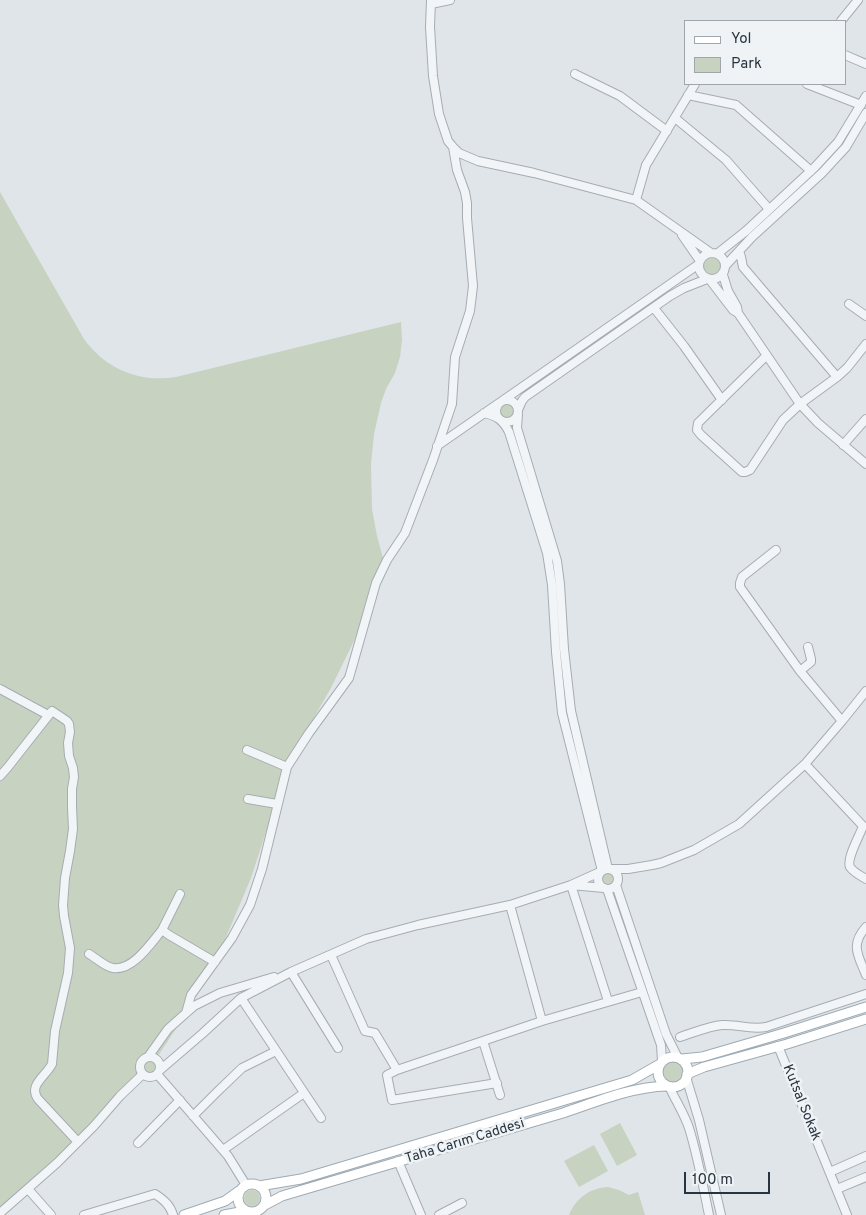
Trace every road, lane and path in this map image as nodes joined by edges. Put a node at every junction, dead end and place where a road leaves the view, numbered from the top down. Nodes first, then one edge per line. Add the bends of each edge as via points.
1 (450, 0) edge
2 (858, 0) edge
3 (431, 2) edge
4 (843, 20) edge
5 (846, 55) edge
6 (866, 64) edge
7 (575, 74) dead end
8 (694, 85) edge
9 (810, 85) edge
10 (688, 95) junction
11 (866, 96) edge
12 (861, 105) junction
13 (866, 113) edge
14 (675, 118) junction
15 (667, 131) junction
16 (453, 148) junction
17 (811, 171) junction
18 (636, 200) junction
19 (769, 209) junction
20 (678, 229) junction
21 (739, 251) junction
22 (714, 253) junction
23 (699, 263) junction
24 (726, 265) junction
25 (723, 274) junction
26 (708, 279) junction
27 (850, 304) dead end
28 (654, 308) junction
29 (738, 313) junction
30 (866, 316) edge
31 (866, 344) edge
32 (766, 356) junction
33 (837, 377) junction
34 (722, 400) junction
35 (501, 402) junction
36 (800, 404) junction
37 (518, 412) junction
38 (484, 413) junction
39 (866, 419) edge
40 (501, 420) junction
41 (843, 445) junction
42 (437, 446) junction
43 (866, 464) edge
44 (776, 550) dead end
45 (808, 647) dead end
46 (800, 671) junction
47 (0, 689) edge
48 (866, 691) edge
49 (48, 715) junction
50 (842, 721) junction
51 (247, 750) dead end
52 (805, 764) junction
53 (287, 767) junction
54 (0, 776) edge
55 (248, 799) dead end
56 (277, 804) junction
57 (865, 826) edge
58 (628, 869) junction
59 (605, 870) junction
60 (866, 879) edge
61 (617, 884) junction
62 (571, 885) junction
63 (606, 888) junction
64 (180, 894) dead end
65 (510, 905) junction
66 (866, 928) edge
67 (162, 930) junction
68 (89, 954) dead end
69 (331, 955) junction
70 (215, 962) junction
71 (291, 972) junction
72 (866, 974) edge
73 (642, 992) junction
74 (866, 994) edge
75 (242, 998) junction
76 (608, 1001) junction
77 (866, 1007) edge
78 (186, 1013) junction
79 (866, 1019) edge
80 (542, 1021) junction
81 (680, 1037) dead end
82 (483, 1041) junction
83 (778, 1046) junction
84 (338, 1048) dead end
85 (276, 1051) junction
86 (148, 1057) junction
87 (680, 1059) junction
88 (661, 1063) junction
89 (397, 1070) junction
90 (159, 1072) junction
91 (143, 1074) junction
92 (687, 1076) junction
93 (497, 1083) junction
94 (668, 1086) junction
95 (304, 1093) junction
96 (500, 1095) dead end
97 (180, 1100) junction
98 (193, 1116) junction
99 (321, 1118) dead end
100 (78, 1142) junction
101 (138, 1143) dead end
102 (223, 1150) junction
103 (866, 1156) edge
104 (398, 1162) junction
105 (830, 1172) junction
106 (866, 1177) edge
107 (259, 1186) junction
108 (243, 1188) junction
109 (28, 1189) junction
110 (837, 1189) junction
111 (462, 1203) dead end
112 (265, 1205) junction
113 (239, 1212) edge
114 (0, 1213) edge
115 (256, 1214) edge
116 (51, 1215) edge
117 (84, 1215) edge
118 (173, 1215) edge
119 (184, 1215) edge
120 (224, 1215) edge
121 (421, 1215) edge
122 (439, 1215) edge
123 (710, 1215) edge
124 (722, 1215) edge
125 (847, 1215) edge

1 - 3 street
2 - 4 street
3 - 16 street via 433,76 439,114
5 - 6 street
7 - 15 street via 620,96
8 - 10 street
9 - 12 street
10 - 14 street
10 - 17 street via 736,105
11 - 12 street
12 - 17 street via 838,142
13 - 21 street via 846,147
14 - 15 street
14 - 19 street via 726,160
15 - 18 street via 646,165
16 - 18 street via 478,161
16 - 42 street via 467,203 473,286 470,311 455,357 452,404
17 - 19 street
18 - 20 street
19 - 22 street via 746,231
20 - 22 street
20 - 23 street
21 - 24 street
21 - 33 street via 743,266
22 - 23 street via 704,256
22 - 24 street via 723,258
23 - 26 street via 701,274
23 - 35 street
24 - 25 street
25 - 26 street via 717,279
25 - 29 street
26 - 28 street via 678,291
26 - 29 street
27 - 30 street
28 - 34 street
28 - 37 street via 526,397
29 - 32 street
31 - 33 street
32 - 34 street
32 - 36 street
33 - 36 street
34 - 36 street via 698,423 698,430 739,470 745,472 750,470 783,420
35 - 37 street via 513,401
35 - 38 street
35 - 40 street via 496,412
36 - 41 street
37 - 40 street via 514,420
37 - 59 street via 517,428 557,561 571,711
38 - 40 street
38 - 42 street
39 - 41 street
40 - 59 street via 509,432 547,554 562,713
41 - 43 street
42 - 53 street via 405,533 376,583 349,678
44 - 46 street via 742,577 740,583
45 - 46 street via 812,659
46 - 50 street
47 - 49 street
48 - 50 street
49 - 54 street
49 - 100 street via 52,711 67,721 70,728 69,756 74,777 73,829 63,905 70,948 52,1064 36,1084 35,1092
50 - 52 street
51 - 53 street
52 - 57 street
52 - 58 street via 739,824 718,837 661,863
53 - 56 street
55 - 56 street
56 - 70 street via 250,905
57 - 60 street via 849,864
58 - 59 street
58 - 61 street
59 - 61 street via 617,873
59 - 62 street
59 - 63 street via 599,880
61 - 63 street
61 - 87 street via 666,1034
62 - 63 street
62 - 65 street
62 - 76 street
63 - 73 street
64 - 67 street
65 - 69 street via 366,939
65 - 80 street
66 - 72 street via 856,944
67 - 68 street via 138,958 126,966 111,967
67 - 70 street
69 - 71 street
69 - 89 street via 366,1032 375,1033
70 - 78 street via 191,995
71 - 75 street
71 - 78 street via 220,993
71 - 84 street
73 - 76 street
73 - 88 street via 660,1045
74 - 81 street via 766,1027 720,1025
75 - 85 street
75 - 90 street
76 - 80 street
77 - 87 main road via 702,1057
78 - 86 street via 168,1029
79 - 83 main road
80 - 82 street
82 - 89 street
82 - 93 street
83 - 92 main road via 704,1067
83 - 105 street, Kutsal Sokak
85 - 95 street
85 - 98 street via 242,1068
86 - 90 street via 158,1060
86 - 91 street via 141,1064
87 - 88 main road via 668,1057
87 - 92 main road via 686,1065
88 - 94 main road via 658,1075
88 - 107 main road, Taha Carım Caddesi via 632,1080 301,1179
89 - 93 street via 387,1075 392,1100
90 - 91 street via 150,1077
90 - 97 street
91 - 100 street
92 - 94 main road via 678,1086
92 - 124 street
93 - 96 street
94 - 104 main road, Taha Carım Caddesi via 651,1086 606,1098
94 - 123 street via 688,1128
95 - 99 street
95 - 102 street
97 - 98 street
97 - 101 street
98 - 102 street
100 - 109 street
102 - 108 street
103 - 105 street
104 - 112 main road, Taha Carım Caddesi via 282,1196
104 - 121 street
105 - 110 street, Kutsal Sokak
106 - 110 street
107 - 108 main road, Taha Carım Caddesi via 252,1184
107 - 112 main road via 266,1194
108 - 113 main road via 238,1198 242,1208
108 - 119 main road via 225,1201
109 - 114 street
109 - 116 street
110 - 125 street, Kutsal Sokak
111 - 122 street
112 - 115 main road, Taha Carım Caddesi
113 - 115 main road
113 - 120 main road
117 - 118 street via 155,1194 171,1208

